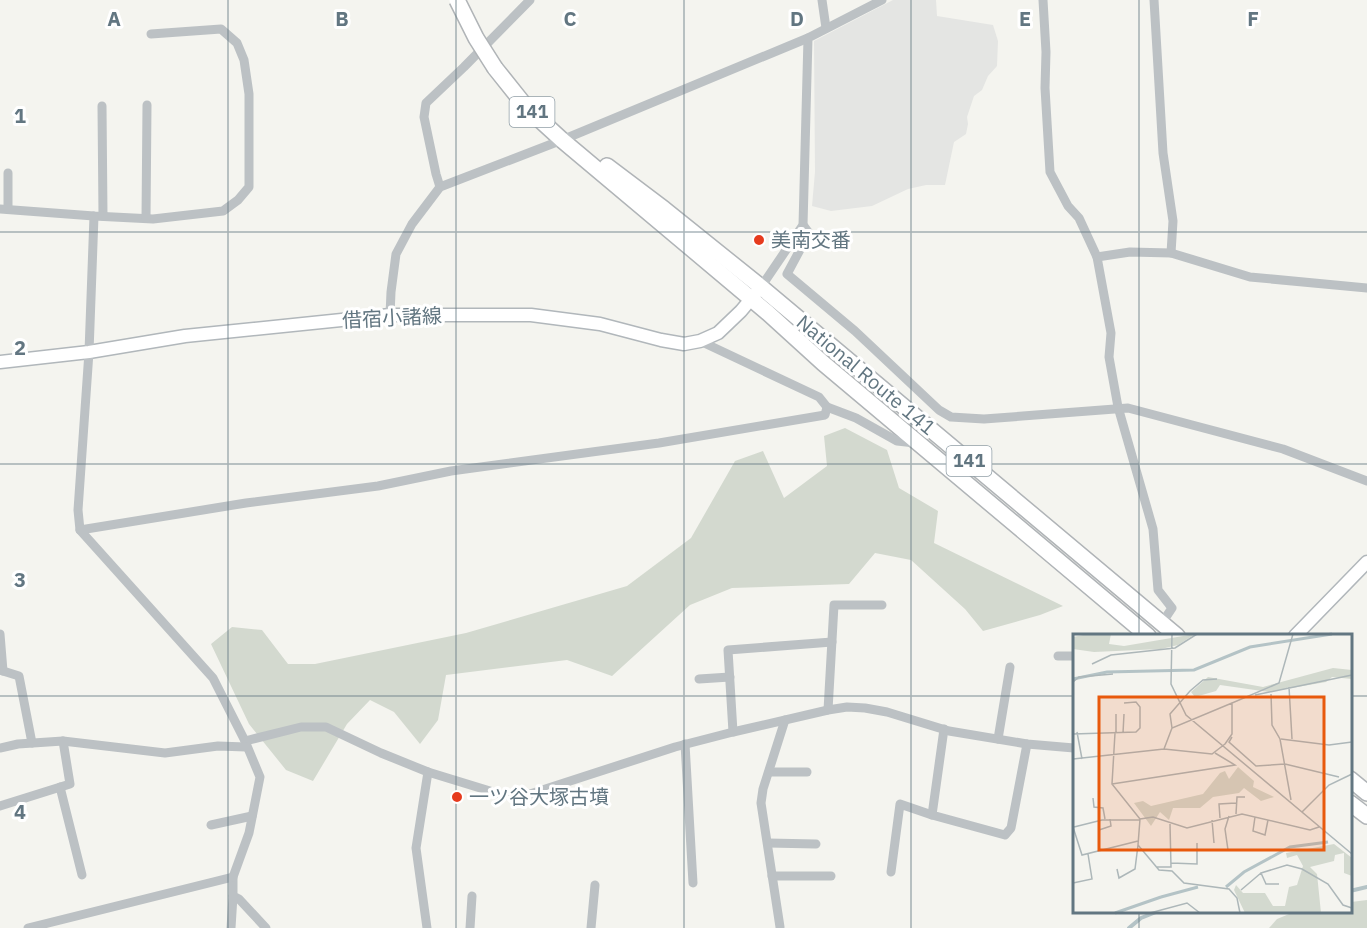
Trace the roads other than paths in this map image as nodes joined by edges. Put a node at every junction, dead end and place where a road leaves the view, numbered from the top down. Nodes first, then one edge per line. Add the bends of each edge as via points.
1 (457, 0) edge
2 (530, 0) edge
3 (822, 0) edge
4 (882, 0) edge
5 (1043, 0) edge
6 (1154, 0) edge
7 (826, 28) junction
8 (151, 34) dead end
9 (808, 38) junction
10 (147, 105) dead end
11 (102, 106) dead end
12 (562, 140) junction
13 (575, 150) junction
14 (8, 173) dead end
15 (440, 187) junction
16 (4, 209) edge
17 (98, 216) junction
18 (146, 218) junction
19 (803, 225) junction
20 (1171, 252) junction
21 (1097, 257) junction
22 (761, 287) junction
23 (1367, 288) edge
24 (750, 299) junction
25 (390, 315) junction
26 (700, 342) junction
27 (88, 352) junction
28 (0, 362) edge
29 (827, 407) junction
30 (1118, 408) junction
31 (920, 444) junction
32 (1367, 481) edge
33 (80, 530) junction
34 (1367, 562) edge
35 (882, 605) dead end
36 (1162, 623) junction
37 (0, 634) edge
38 (1146, 634) edge
39 (1175, 634) edge
40 (1297, 634) edge
41 (832, 642) junction
42 (1058, 656) dead end
43 (1073, 656) edge
44 (1010, 667) dead end
45 (2, 670) edge
46 (730, 677) junction
47 (699, 679) dead end
48 (828, 710) junction
49 (785, 720) junction
50 (944, 729) junction
51 (734, 732) junction
52 (998, 739) junction
53 (63, 741) junction
54 (32, 743) junction
55 (246, 744) junction
56 (685, 744) junction
57 (1027, 744) junction
58 (0, 748) edge
59 (1073, 748) edge
60 (428, 772) junction
61 (769, 772) junction
62 (807, 772) dead end
63 (1352, 781) edge
64 (60, 787) junction
65 (1367, 793) edge
66 (1352, 805) edge
67 (0, 806) edge
68 (932, 815) junction
69 (252, 816) junction
70 (1367, 816) edge
71 (211, 825) dead end
72 (768, 843) junction
73 (816, 844) dead end
74 (891, 872) dead end
75 (82, 875) dead end
76 (772, 876) junction
77 (831, 876) dead end
78 (232, 877) junction
79 (693, 884) dead end
80 (595, 885) dead end
81 (233, 896) junction
82 (472, 896) dead end
83 (780, 927) edge
84 (28, 928) edge
85 (231, 928) edge
86 (266, 928) edge
87 (427, 928) edge
88 (470, 928) edge
89 (591, 928) edge

1 - 12 highway, National Route 141 / 141, bridge via 495,68 527,108
2 - 15 street via 426,103 424,117
3 - 7 street
4 - 7 street
5 - 21 street via 1050,172 1079,218
6 - 20 street via 1164,153 1173,220
7 - 9 street
8 - 18 street via 220,29 237,43 249,94 249,188 223,211
9 - 12 street
9 - 19 street
10 - 18 street
11 - 17 street
12 - 13 highway, National Route 141 / 141
12 - 15 street
13 - 22 highway, National Route 141 / 141 via 600,160
13 - 24 highway, National Route 141 / 141
14 - 16 street
15 - 25 street via 412,224 396,254
16 - 17 street
17 - 18 street
17 - 27 street
19 - 22 street
19 - 30 street via 809,233 787,274 951,417 984,419
20 - 21 street
20 - 23 street via 1250,277
21 - 30 street
22 - 24 main road
22 - 36 highway, National Route 141 / 141
24 - 26 main road via 718,333
24 - 31 highway, National Route 141 / 141
25 - 26 main road, 借宿小諸線 via 531,315 600,324 684,345
25 - 27 main road, 借宿小諸線 via 185,336
26 - 29 street via 819,397
27 - 28 main road, 借宿小諸線
27 - 33 street
29 - 31 street via 897,441
29 - 33 street via 825,415 659,443 451,471 378,486
30 - 32 street via 1283,449
30 - 36 street via 1153,529 1158,590 1172,608
31 - 38 highway, National Route 141 / 141
33 - 55 street via 213,678
34 - 40 main road
35 - 41 street via 834,604
36 - 39 highway, National Route 141 / 141
37 - 45 street
41 - 46 street via 728,650
41 - 48 street
42 - 43 street
44 - 52 street
45 - 54 street via 19,676
46 - 47 street
46 - 51 street
48 - 49 street
48 - 50 street via 865,708
49 - 51 street
49 - 61 street
50 - 52 street
50 - 68 street
51 - 56 street
52 - 57 street
53 - 54 street
53 - 55 street via 165,753
53 - 64 street via 70,784
54 - 58 street
55 - 60 street via 301,727 326,727
55 - 69 street via 260,777
56 - 60 street via 530,794 503,795
56 - 79 street
57 - 59 street
57 - 68 street via 1011,828 1005,835
60 - 87 street via 416,848
61 - 62 street
61 - 72 street via 761,803
63 - 65 highway
64 - 67 street
64 - 75 street
66 - 70 highway
68 - 74 street via 900,804
69 - 71 street
69 - 78 street
72 - 73 street
72 - 76 street
76 - 77 street
76 - 83 street
78 - 81 street
78 - 84 street
80 - 89 street
81 - 85 street
81 - 86 street
82 - 88 street

